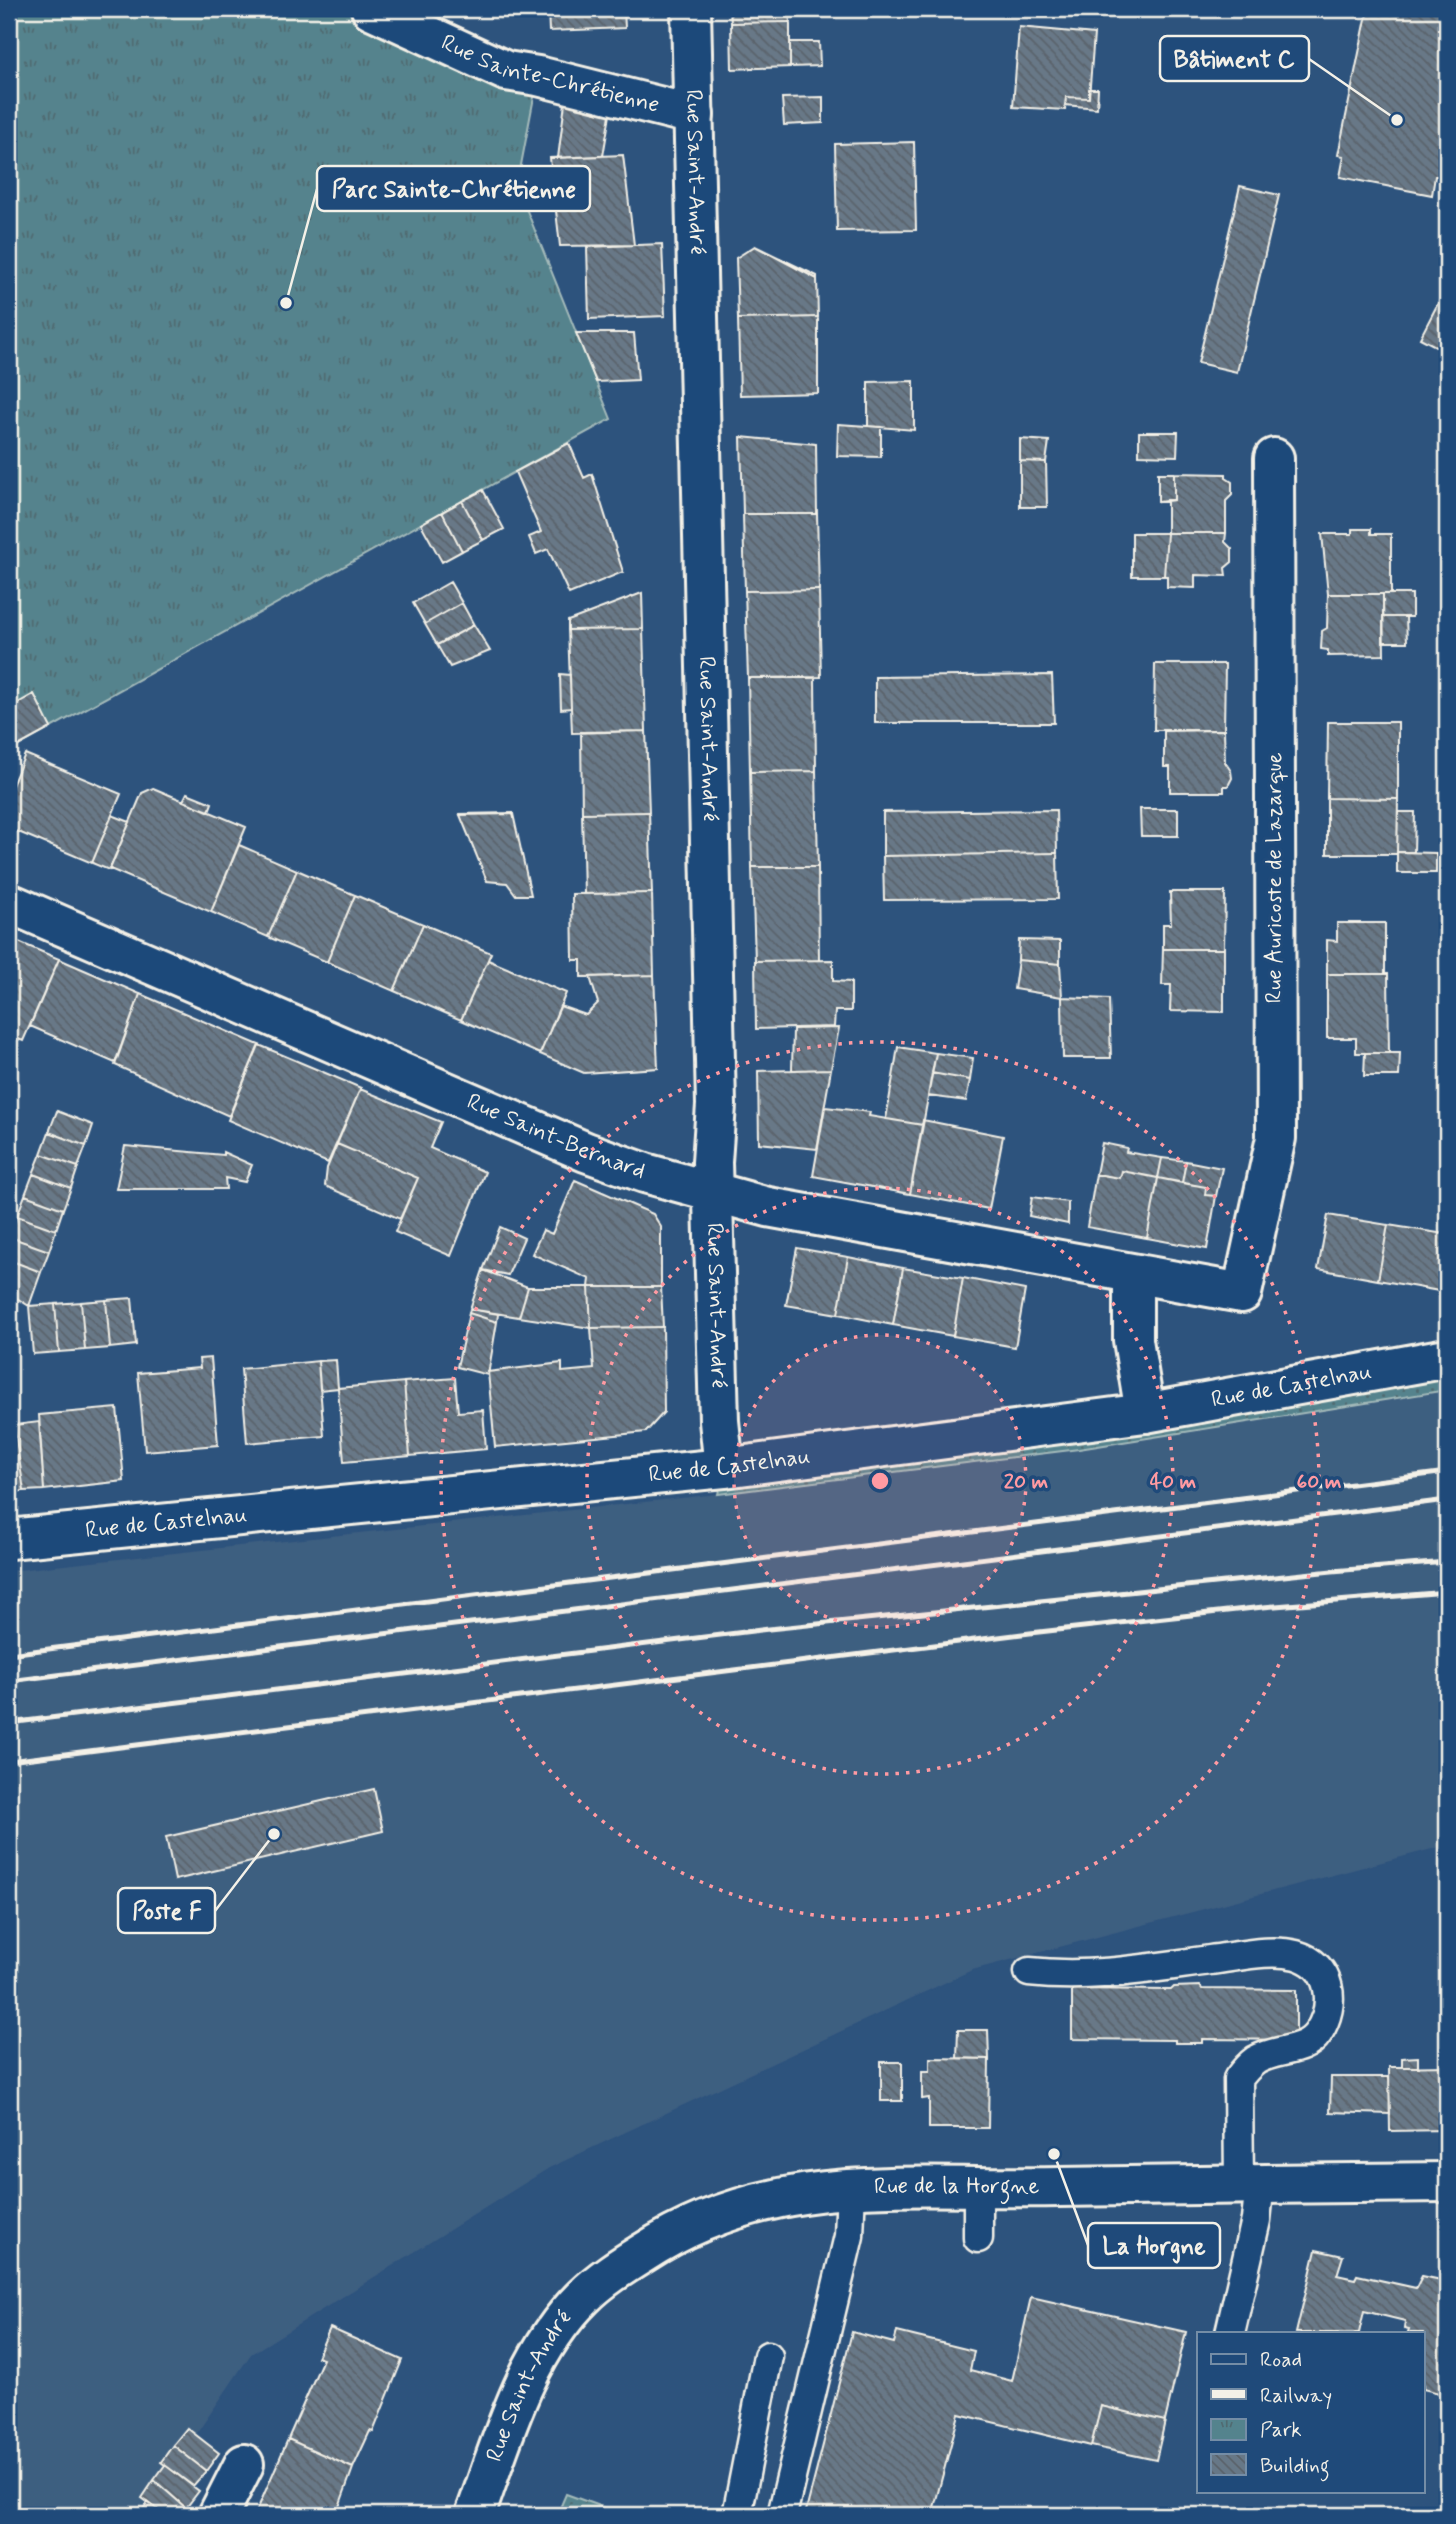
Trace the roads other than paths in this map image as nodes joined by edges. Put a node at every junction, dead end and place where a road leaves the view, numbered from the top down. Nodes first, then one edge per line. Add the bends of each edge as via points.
1 (372, 9) edge
2 (691, 9) edge
3 (694, 115) junction
4 (1274, 458) dead end
5 (9, 902) edge
6 (713, 1193) junction
7 (1133, 1274) junction
8 (1242, 1293) joint
9 (1447, 1358) edge
10 (1145, 1412) junction
11 (724, 1468) junction
12 (9, 1539) edge
13 (1030, 1972) dead end
14 (1447, 2182) edge
15 (1249, 2183) junction
16 (978, 2187) junction
17 (851, 2188) junction
18 (978, 2238) dead end
19 (611, 2273) joint
20 (1230, 2332) edge
21 (768, 2356) dead end
22 (244, 2464) dead end
23 (218, 2515) edge
24 (475, 2515) edge
25 (737, 2515) edge
26 (782, 2515) edge

1 - 3 street, Rue Sainte-Chrétienne via 506,71
2 - 3 street, Rue Saint-André
3 - 6 street, Rue Saint-André via 716,1105
4 - 8 street, Rue Auricoste de Lazarque via 1276,1138
5 - 6 street, Rue Saint-Bernard via 586,1152
6 - 7 street, Rue Saint-Bernard
6 - 11 street, Rue Saint-André
7 - 8 street, Rue Saint-Bernard
7 - 10 street via 1133,1340
9 - 10 street, Rue de Castelnau
10 - 11 street, Rue de Castelnau
11 - 12 street, Rue de Castelnau
13 - 15 lane via 1067,1976 1115,1973 1270,1952 1297,1955 1315,1966 1326,1978 1330,1993 1327,2017 1317,2035 1306,2045 1257,2060 1238,2079
14 - 15 street, Rue de la Horgne
15 - 16 street, Rue de la Horgne
15 - 20 lane via 1256,2220
16 - 17 street, Rue de la Horgne
16 - 18 lane
17 - 19 street, Rue de la Horgne via 813,2190 755,2202 707,2218
17 - 26 lane via 849,2236
19 - 24 street, Rue Saint-André via 582,2298 520,2392
21 - 25 lane
22 - 23 street

